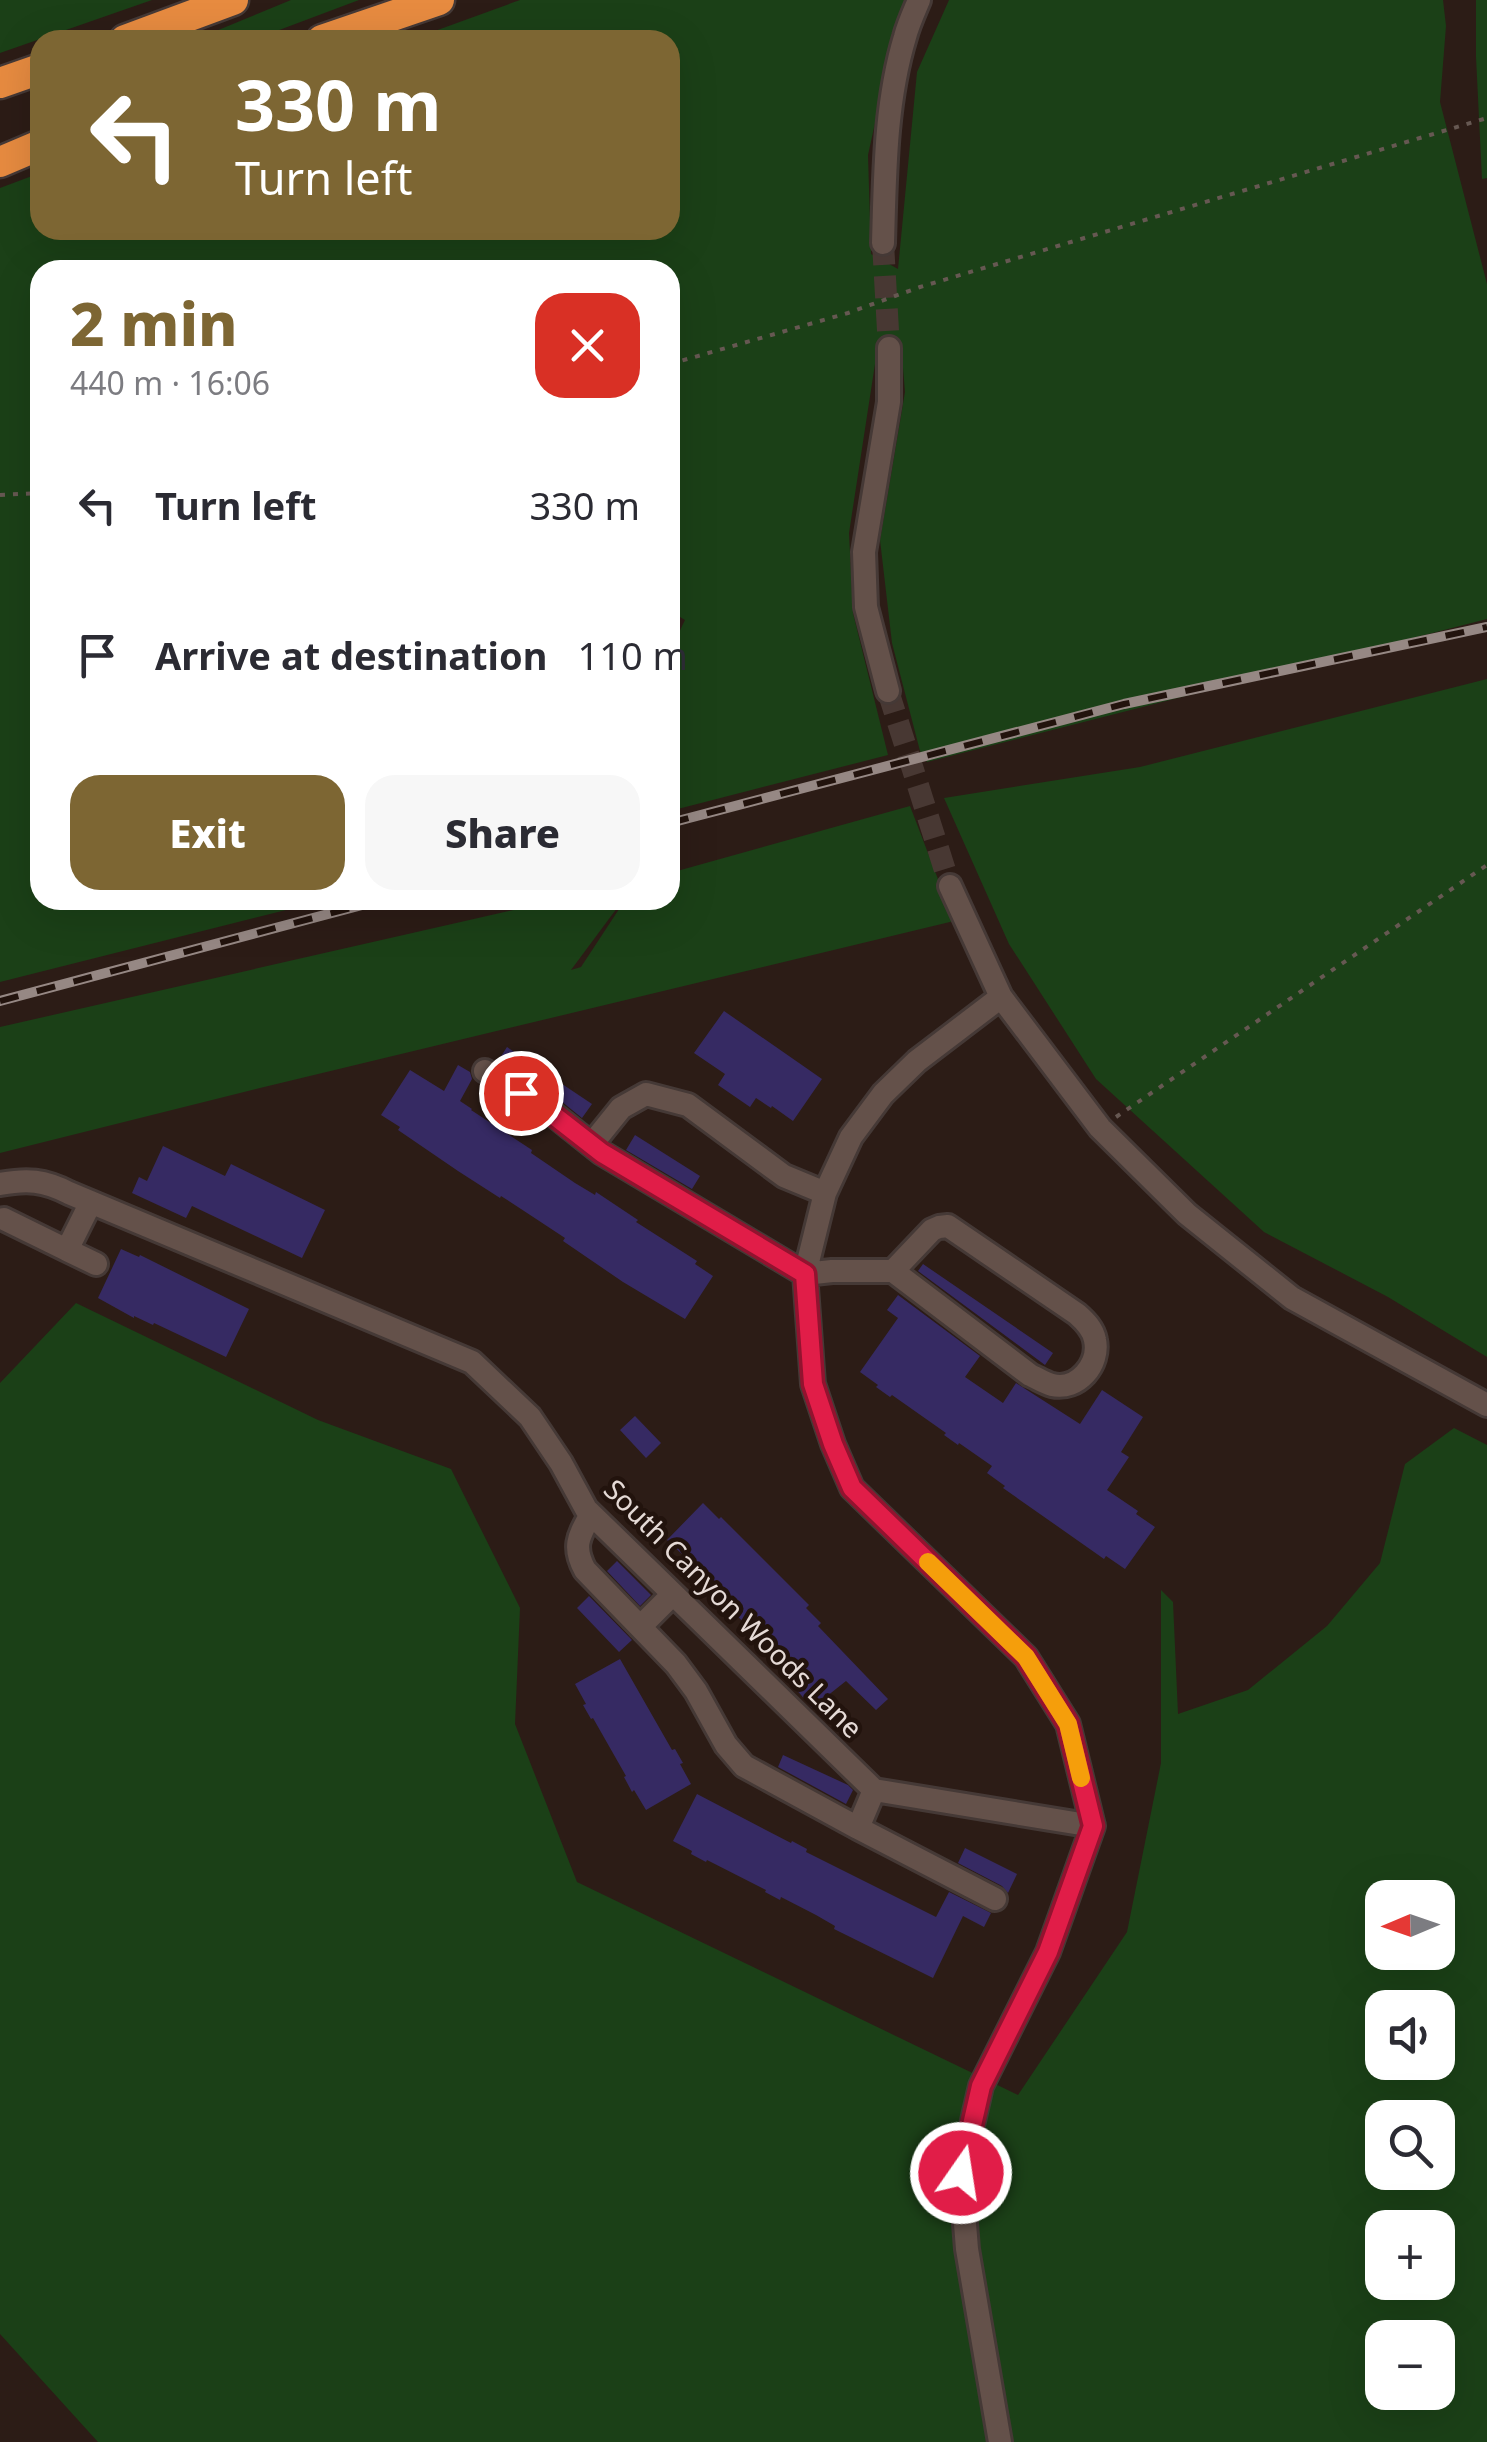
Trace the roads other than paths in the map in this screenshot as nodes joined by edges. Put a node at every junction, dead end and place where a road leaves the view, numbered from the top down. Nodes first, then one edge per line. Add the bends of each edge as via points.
1 (233, 0) edge
2 (439, 0) edge
3 (919, 0) edge
4 (417, 5) edge
5 (153, 30) edge
6 (349, 30) edge
7 (30, 73) edge
8 (0, 83) edge
9 (30, 138) edge
10 (0, 146) edge
11 (30, 149) edge
12 (0, 162) edge
13 (883, 243) tunnel mouth
14 (889, 348) tunnel mouth
15 (888, 691) tunnel mouth
16 (950, 886) tunnel mouth
17 (1001, 996) junction
18 (484, 1072) dead end
19 (592, 1144) junction
20 (0, 1184) edge
21 (825, 1193) junction
22 (91, 1202) junction
23 (4, 1220) dead end
24 (67, 1250) junction
25 (96, 1264) dead end
26 (893, 1271) junction
27 (805, 1274) junction
28 (1487, 1405) edge
29 (592, 1514) junction
30 (673, 1594) junction
31 (640, 1628) junction
32 (874, 1790) junction
33 (1093, 1826) junction
34 (858, 1828) junction
35 (995, 1899) dead end
36 (1000, 2442) edge

1 - 5 highway
2 - 4 highway
3 - 13 street via 890,108
4 - 6 highway
7 - 8 highway
9 - 10 highway
11 - 12 highway
14 - 15 street via 889,402 864,552 866,607
16 - 17 street
17 - 21 street via 882,1094
17 - 28 street via 1100,1128 1187,1214 1292,1298
18 - 19 street
19 - 21 street via 620,1108 646,1094 688,1106 784,1176
19 - 27 street
20 - 22 street, South Canyon Woods Lane via 47,1182
21 - 27 street
22 - 24 street
22 - 29 street, South Canyon Woods Lane via 472,1362 530,1417
23 - 24 street
24 - 25 street
26 - 26 street via 1030,1375 1056,1386 1089,1372 1096,1355 1090,1327 948,1226 932,1230
26 - 27 street
27 - 33 street via 813,1384 852,1488 1026,1657 1068,1724
29 - 30 street, South Canyon Woods Lane
29 - 31 street via 578,1557
30 - 31 street
30 - 32 street, South Canyon Woods Lane
31 - 34 street via 688,1679 744,1766
32 - 33 street
32 - 34 street
33 - 36 street via 1048,1952 981,2086 961,2173
34 - 35 street

